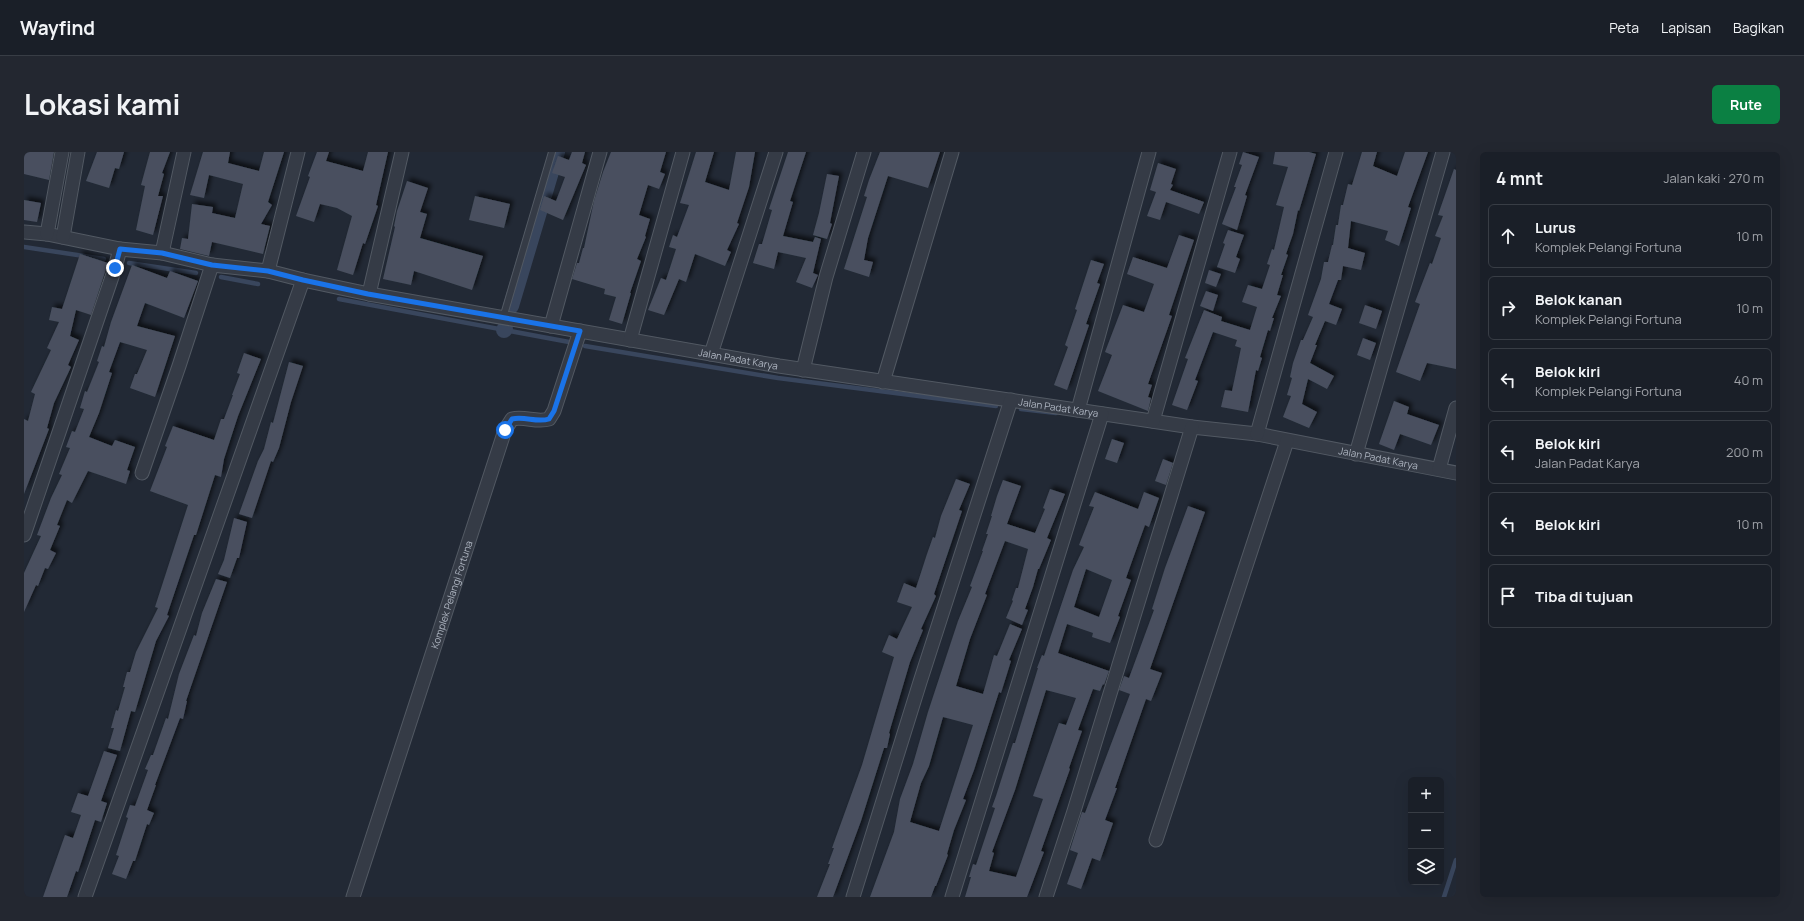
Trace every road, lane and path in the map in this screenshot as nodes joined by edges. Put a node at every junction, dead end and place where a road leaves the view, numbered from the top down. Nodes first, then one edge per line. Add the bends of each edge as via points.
1 (62, 152) edge
2 (78, 152) edge
3 (184, 152) edge
4 (298, 152) edge
5 (402, 152) edge
6 (552, 152) edge
7 (600, 152) edge
8 (683, 152) edge
9 (776, 152) edge
10 (864, 152) edge
11 (952, 152) edge
12 (1149, 152) edge
13 (1230, 152) edge
14 (1336, 152) edge
15 (1443, 152) edge
16 (24, 232) edge
17 (47, 234) junction
18 (63, 237) junction
19 (120, 249) junction
20 (162, 253) junction
21 (212, 265) junction
22 (268, 271) junction
23 (303, 280) junction
24 (368, 294) junction
25 (503, 318) junction
26 (551, 326) junction
27 (580, 331) junction
28 (630, 340) junction
29 (711, 354) junction
30 (803, 370) junction
31 (883, 382) junction
32 (1011, 400) junction
33 (1456, 408) edge
34 (1078, 410) junction
35 (1102, 414) junction
36 (1153, 421) junction
37 (1192, 427) junction
38 (1257, 434) junction
39 (1287, 441) junction
40 (1356, 454) junction
41 (1439, 469) junction
42 (142, 473) dead end
43 (1456, 473) edge
44 (24, 535) edge
45 (1156, 840) dead end
46 (85, 897) edge
47 (353, 897) edge
48 (853, 897) edge
49 (952, 897) edge
50 (1046, 897) edge

1 - 17 street
2 - 18 street
3 - 20 street
4 - 22 street
5 - 24 street
6 - 25 lane
7 - 26 street
8 - 28 street
9 - 29 street
10 - 30 street via 826,277
11 - 31 street
12 - 34 street
13 - 36 street
14 - 38 street
15 - 40 street
16 - 17 street, Jalan Padat Karya
17 - 18 street, Jalan Padat Karya
18 - 19 street, Jalan Padat Karya
19 - 20 street, Jalan Padat Karya
19 - 44 street
20 - 21 street, Jalan Padat Karya
21 - 22 street, Jalan Padat Karya
21 - 42 street
22 - 23 street, Jalan Padat Karya
23 - 24 street, Jalan Padat Karya
23 - 46 street
24 - 25 street, Jalan Padat Karya
25 - 26 street, Jalan Padat Karya
26 - 27 street, Jalan Padat Karya
27 - 28 street, Jalan Padat Karya
27 - 47 street, Komplek Pelangi Fortuna via 554,411 549,419 512,419 505,430
28 - 29 street, Jalan Padat Karya
29 - 30 street, Jalan Padat Karya
30 - 31 street, Jalan Padat Karya
31 - 32 street, Jalan Padat Karya
32 - 34 street, Jalan Padat Karya
32 - 48 street
33 - 41 street
34 - 35 street, Jalan Padat Karya
35 - 36 street, Jalan Padat Karya
35 - 49 street
36 - 37 street, Jalan Padat Karya
37 - 38 street, Jalan Padat Karya
37 - 50 street
38 - 39 street, Jalan Padat Karya
39 - 40 street, Jalan Padat Karya
39 - 45 street
40 - 41 street, Jalan Padat Karya
41 - 43 street, Jalan Padat Karya

